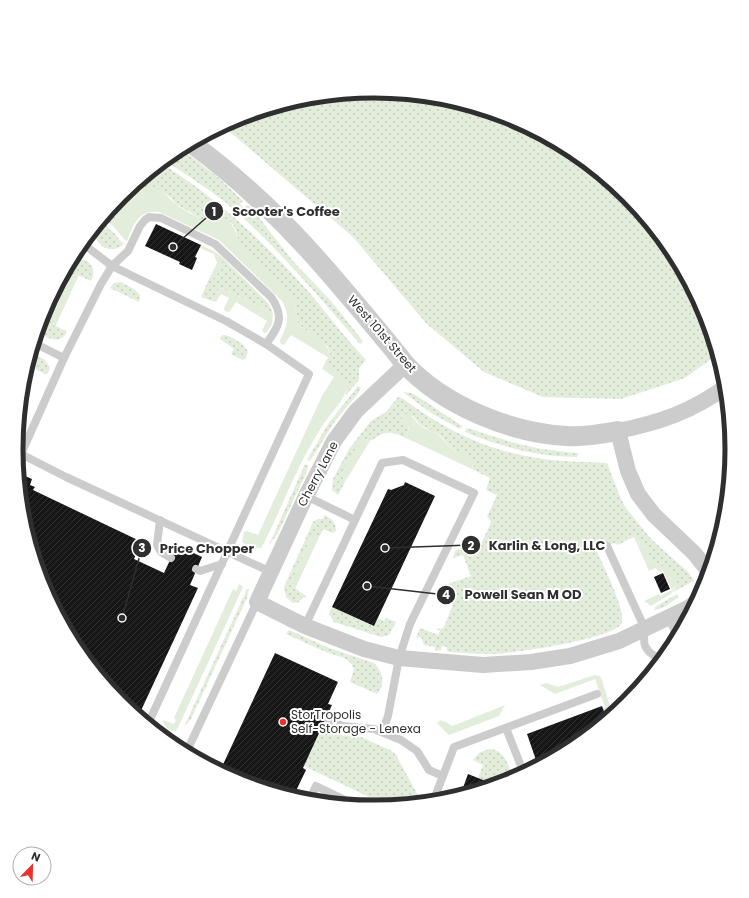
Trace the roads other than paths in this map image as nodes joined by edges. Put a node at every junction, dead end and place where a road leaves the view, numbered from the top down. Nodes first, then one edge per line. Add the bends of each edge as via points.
1 (196, 147) edge
2 (87, 247) edge
3 (112, 266) junction
4 (266, 344) junction
5 (39, 346) edge
6 (64, 358) junction
7 (406, 364) junction
8 (721, 390) edge
9 (618, 431) junction
10 (23, 444) edge
11 (23, 455) edge
12 (306, 496) junction
13 (160, 520) junction
14 (355, 520) junction
15 (607, 546) dead end
16 (228, 551) junction
17 (171, 558) dead end
18 (222, 564) junction
19 (705, 567) edge
20 (196, 569) dead end
21 (271, 572) junction
22 (257, 602) junction
23 (688, 608) edge
24 (669, 618) junction
25 (305, 626) junction
26 (644, 629) junction
27 (675, 631) edge
28 (658, 656) edge
29 (399, 658) junction
30 (597, 694) dead end
31 (326, 718) dead end
32 (150, 719) edge
33 (506, 728) junction
34 (382, 732) junction
35 (189, 747) edge
36 (522, 768) edge
37 (443, 776) junction
38 (312, 795) edge
39 (436, 795) edge
40 (343, 799) edge

1 - 7 street, West 101st Street via 248,189 277,217 331,275
2 - 3 lane
3 - 4 lane via 226,321
3 - 4 lane via 128,251 140,226 150,217 161,218 215,244 271,297 277,306 278,329
3 - 6 lane
4 - 16 lane via 309,374
5 - 6 lane
6 - 10 lane
7 - 9 street, West 101st Street via 428,384 464,407 513,427 537,433 568,436
7 - 12 street, Cherry Lane via 356,411 334,441
8 - 9 street via 673,417
9 - 19 street via 628,471 638,494 654,515
11 - 13 lane
12 - 14 lane
12 - 21 street, Cherry Lane
13 - 16 lane
13 - 17 lane via 157,545 161,552
14 - 25 lane
14 - 29 lane via 382,463 403,460 474,493 410,624
15 - 26 lane
16 - 18 lane
16 - 21 lane
18 - 20 lane via 200,571
18 - 32 lane
21 - 22 street, Cherry Lane
22 - 25 street
22 - 35 lane
23 - 24 street
24 - 26 street
24 - 27 lane
25 - 29 street via 364,649
26 - 28 lane via 644,642 649,653
26 - 29 street via 619,641 570,656 531,662 483,665
29 - 34 lane via 388,716
30 - 33 lane
31 - 34 lane via 343,726 374,728
33 - 36 lane
33 - 37 lane via 454,747
34 - 37 lane via 417,751 428,770
37 - 39 lane
38 - 40 lane via 316,786

